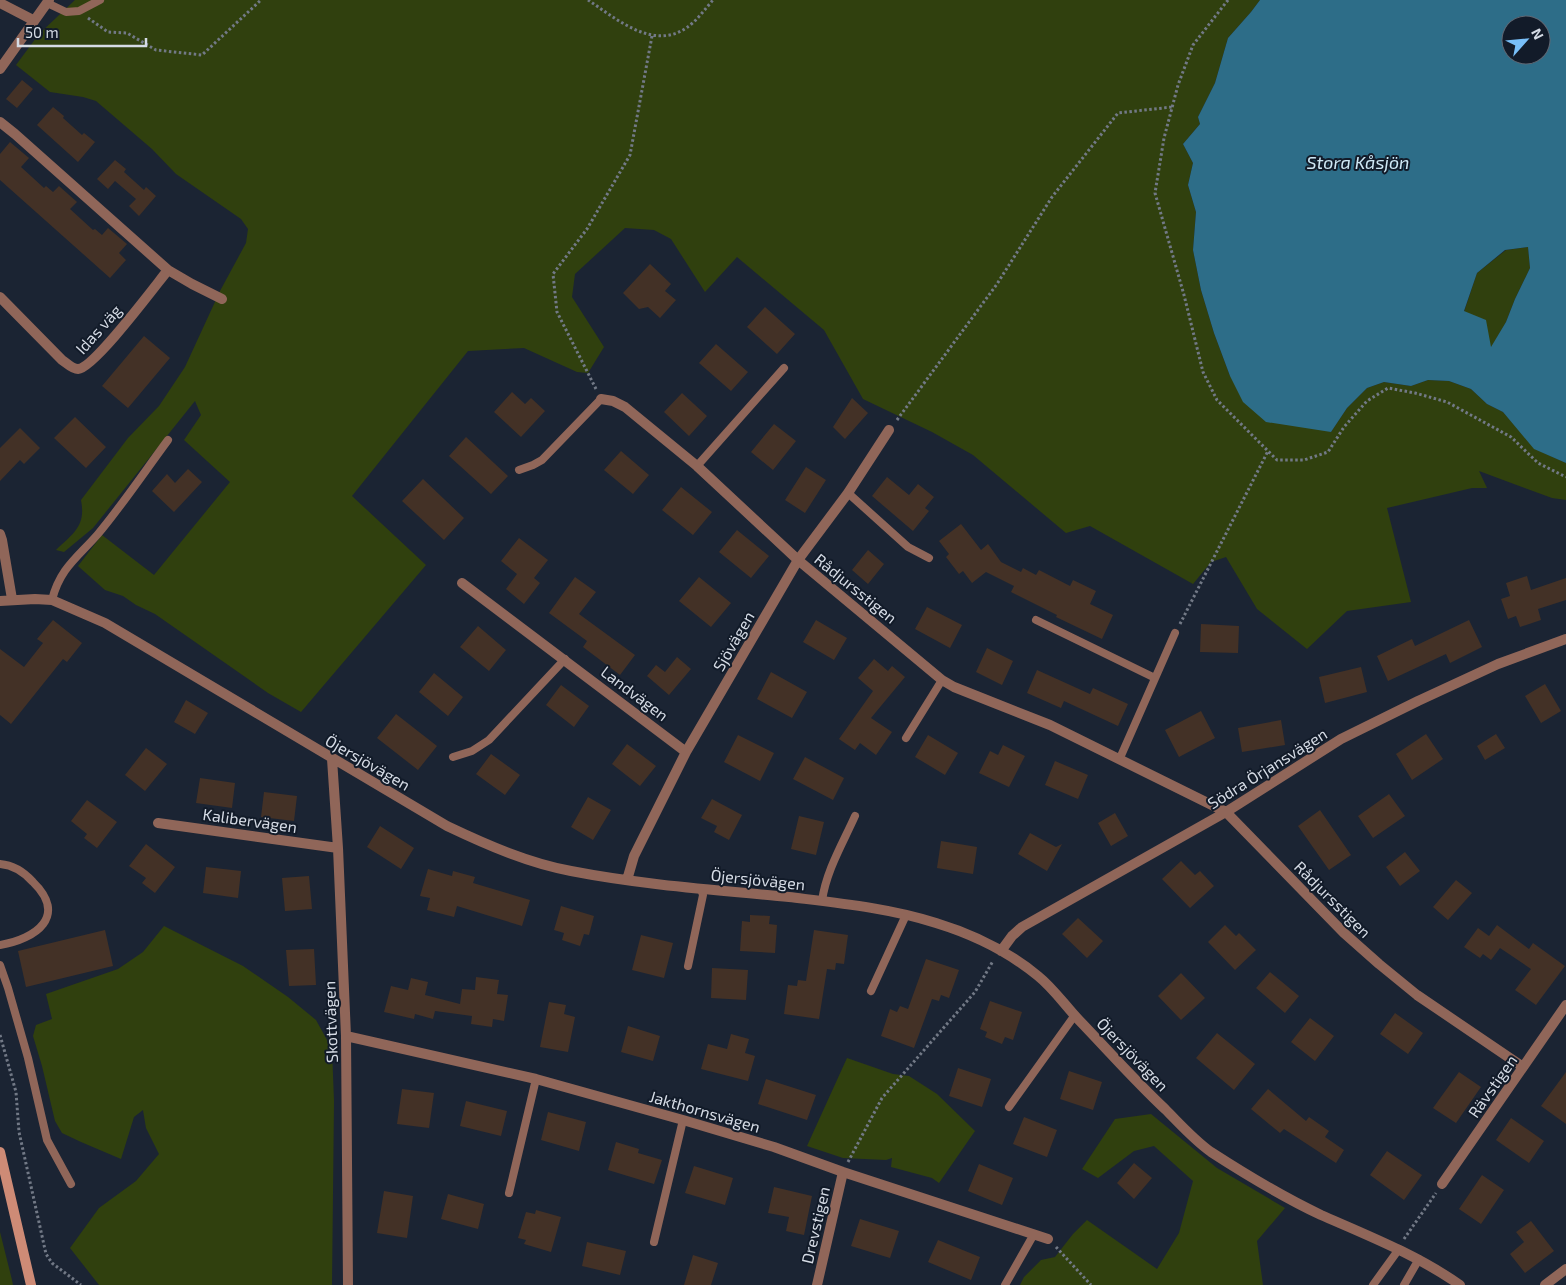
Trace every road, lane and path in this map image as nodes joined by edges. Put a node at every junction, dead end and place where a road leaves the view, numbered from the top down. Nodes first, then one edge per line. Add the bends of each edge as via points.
1 (100, 0) edge
2 (261, 0) edge
3 (588, 0) edge
4 (713, 0) edge
5 (1228, 0) edge
6 (48, 1) edge
7 (0, 3) edge
8 (79, 11) junction
9 (33, 20) junction
10 (652, 36) junction
11 (0, 69) edge
12 (1172, 106) junction
13 (0, 122) edge
14 (168, 270) junction
15 (0, 297) edge
16 (222, 299) dead end
17 (784, 368) dead end
18 (602, 399) junction
19 (889, 430) joint
20 (168, 440) dead end
21 (1268, 450) junction
22 (696, 466) junction
23 (519, 470) dead end
24 (1566, 477) edge
25 (848, 493) junction
26 (0, 534) edge
27 (928, 558) dead end
28 (798, 560) junction
29 (462, 583) dead end
30 (12, 599) junction
31 (52, 600) junction
32 (0, 601) edge
33 (1036, 620) dead end
34 (1175, 633) joint
35 (1566, 640) edge
36 (565, 659) junction
37 (1156, 678) junction
38 (942, 680) junction
39 (906, 738) dead end
40 (686, 752) junction
41 (453, 758) dead end
42 (1120, 758) junction
43 (332, 759) junction
44 (1226, 812) junction
45 (856, 816) dead end
46 (158, 823) dead end
47 (338, 848) junction
48 (0, 864) edge
49 (627, 880) junction
50 (701, 889) junction
51 (822, 901) junction
52 (906, 915) junction
53 (0, 945) edge
54 (1001, 951) junction
55 (0, 965) edge
56 (688, 966) dead end
57 (870, 991) dead end
58 (1566, 1005) edge
59 (1075, 1015) junction
60 (0, 1035) edge
61 (346, 1036) junction
62 (1523, 1067) junction
63 (536, 1079) junction
64 (1009, 1107) dead end
65 (683, 1120) junction
66 (0, 1152) edge
67 (843, 1172) junction
68 (71, 1184) dead end
69 (1442, 1184) joint
70 (509, 1193) dead end
71 (1034, 1234) junction
72 (1048, 1239) joint
73 (654, 1242) dead end
74 (1399, 1249) junction
75 (1420, 1260) junction
76 (1566, 1269) edge
77 (31, 1285) edge
78 (81, 1285) edge
79 (348, 1285) edge
80 (817, 1285) edge
81 (1005, 1285) edge
82 (1091, 1285) edge
83 (1373, 1285) edge
84 (1404, 1285) edge
85 (1460, 1285) edge
86 (1545, 1285) edge

1 - 8 lane
2 - 8 path via 202,55 156,50 127,33 108,32
3 - 10 path via 628,27
4 - 10 path via 686,28
5 - 12 path via 1193,45
6 - 8 lane via 66,12
6 - 9 street
7 - 9 street
9 - 11 street
10 - 18 path via 630,154 587,229 554,274 557,312
12 - 19 path via 1118,113 1052,197 996,284
12 - 21 path via 1155,193 1203,372 1217,400
13 - 14 street
14 - 15 street, Idas väg via 108,344 80,369 62,360
14 - 16 street
17 - 22 lane
18 - 22 street, Rådjursstigen via 625,407
18 - 23 lane via 542,460
19 - 25 street, Sjövägen
20 - 31 lane via 97,534 66,567
21 - 24 path via 1277,460 1304,460 1328,452 1367,401 1388,388 1447,402 1511,437 1538,463
21 - 34 path
22 - 28 street, Rådjursstigen
25 - 27 lane via 908,547
25 - 28 street, Sjövägen
26 - 30 street
28 - 38 street, Rådjursstigen
28 - 40 street, Sjövägen
29 - 36 street, Landvägen
30 - 31 street, Öjersjövägen
30 - 32 street, Öjersjövägen
31 - 43 street, Öjersjövägen via 105,623
33 - 37 lane
34 - 37 lane
35 - 44 street, Södra Örjansvägen via 1498,664 1367,726
36 - 40 street, Landvägen
36 - 41 lane via 488,740
37 - 42 lane
38 - 39 lane
38 - 42 street, Rådjursstigen
40 - 49 street, Sjövägen via 634,856
42 - 44 street, Rådjursstigen
43 - 47 street, Skottvägen
43 - 49 street, Öjersjövägen via 447,826 494,848 569,871
44 - 54 street, Södra Örjansvägen via 1022,927
44 - 62 street, Rådjursstigen via 1344,933 1379,964
45 - 51 lane via 831,869
46 - 47 street, Kalibervägen
47 - 61 street, Skottvägen
48 - 53 lane via 10,864 28,876 46,899 49,915 43,925 29,936
49 - 50 street, Öjersjövägen
50 - 51 street, Öjersjövägen
50 - 56 lane via 703,895
51 - 52 street, Öjersjövägen
52 - 54 street, Öjersjövägen via 936,923
52 - 57 lane
54 - 59 street, Öjersjövägen via 1038,976
54 - 67 path via 975,992 882,1098
55 - 68 lane via 28,1058 47,1140
58 - 62 street, Rävstigen
59 - 64 lane
59 - 74 street, Öjersjövägen via 1151,1096 1209,1150 1318,1213
60 - 78 path via 16,1092 20,1132 46,1254 52,1263
61 - 63 street, Jakthornsvägen
61 - 79 street, Skottvägen
62 - 69 street, Rävstigen
63 - 65 street, Jakthornsvägen
63 - 70 lane
65 - 67 street, Jakthornsvägen
65 - 73 lane
66 - 77 street
67 - 71 street, Jakthornsvägen
67 - 80 street, Drevstigen
69 - 74 path
71 - 72 street, Jakthornsvägen
71 - 81 lane
72 - 82 path
74 - 75 street, Öjersjövägen
74 - 83 lane
75 - 84 lane
75 - 85 street, Öjersjövägen
76 - 86 street

